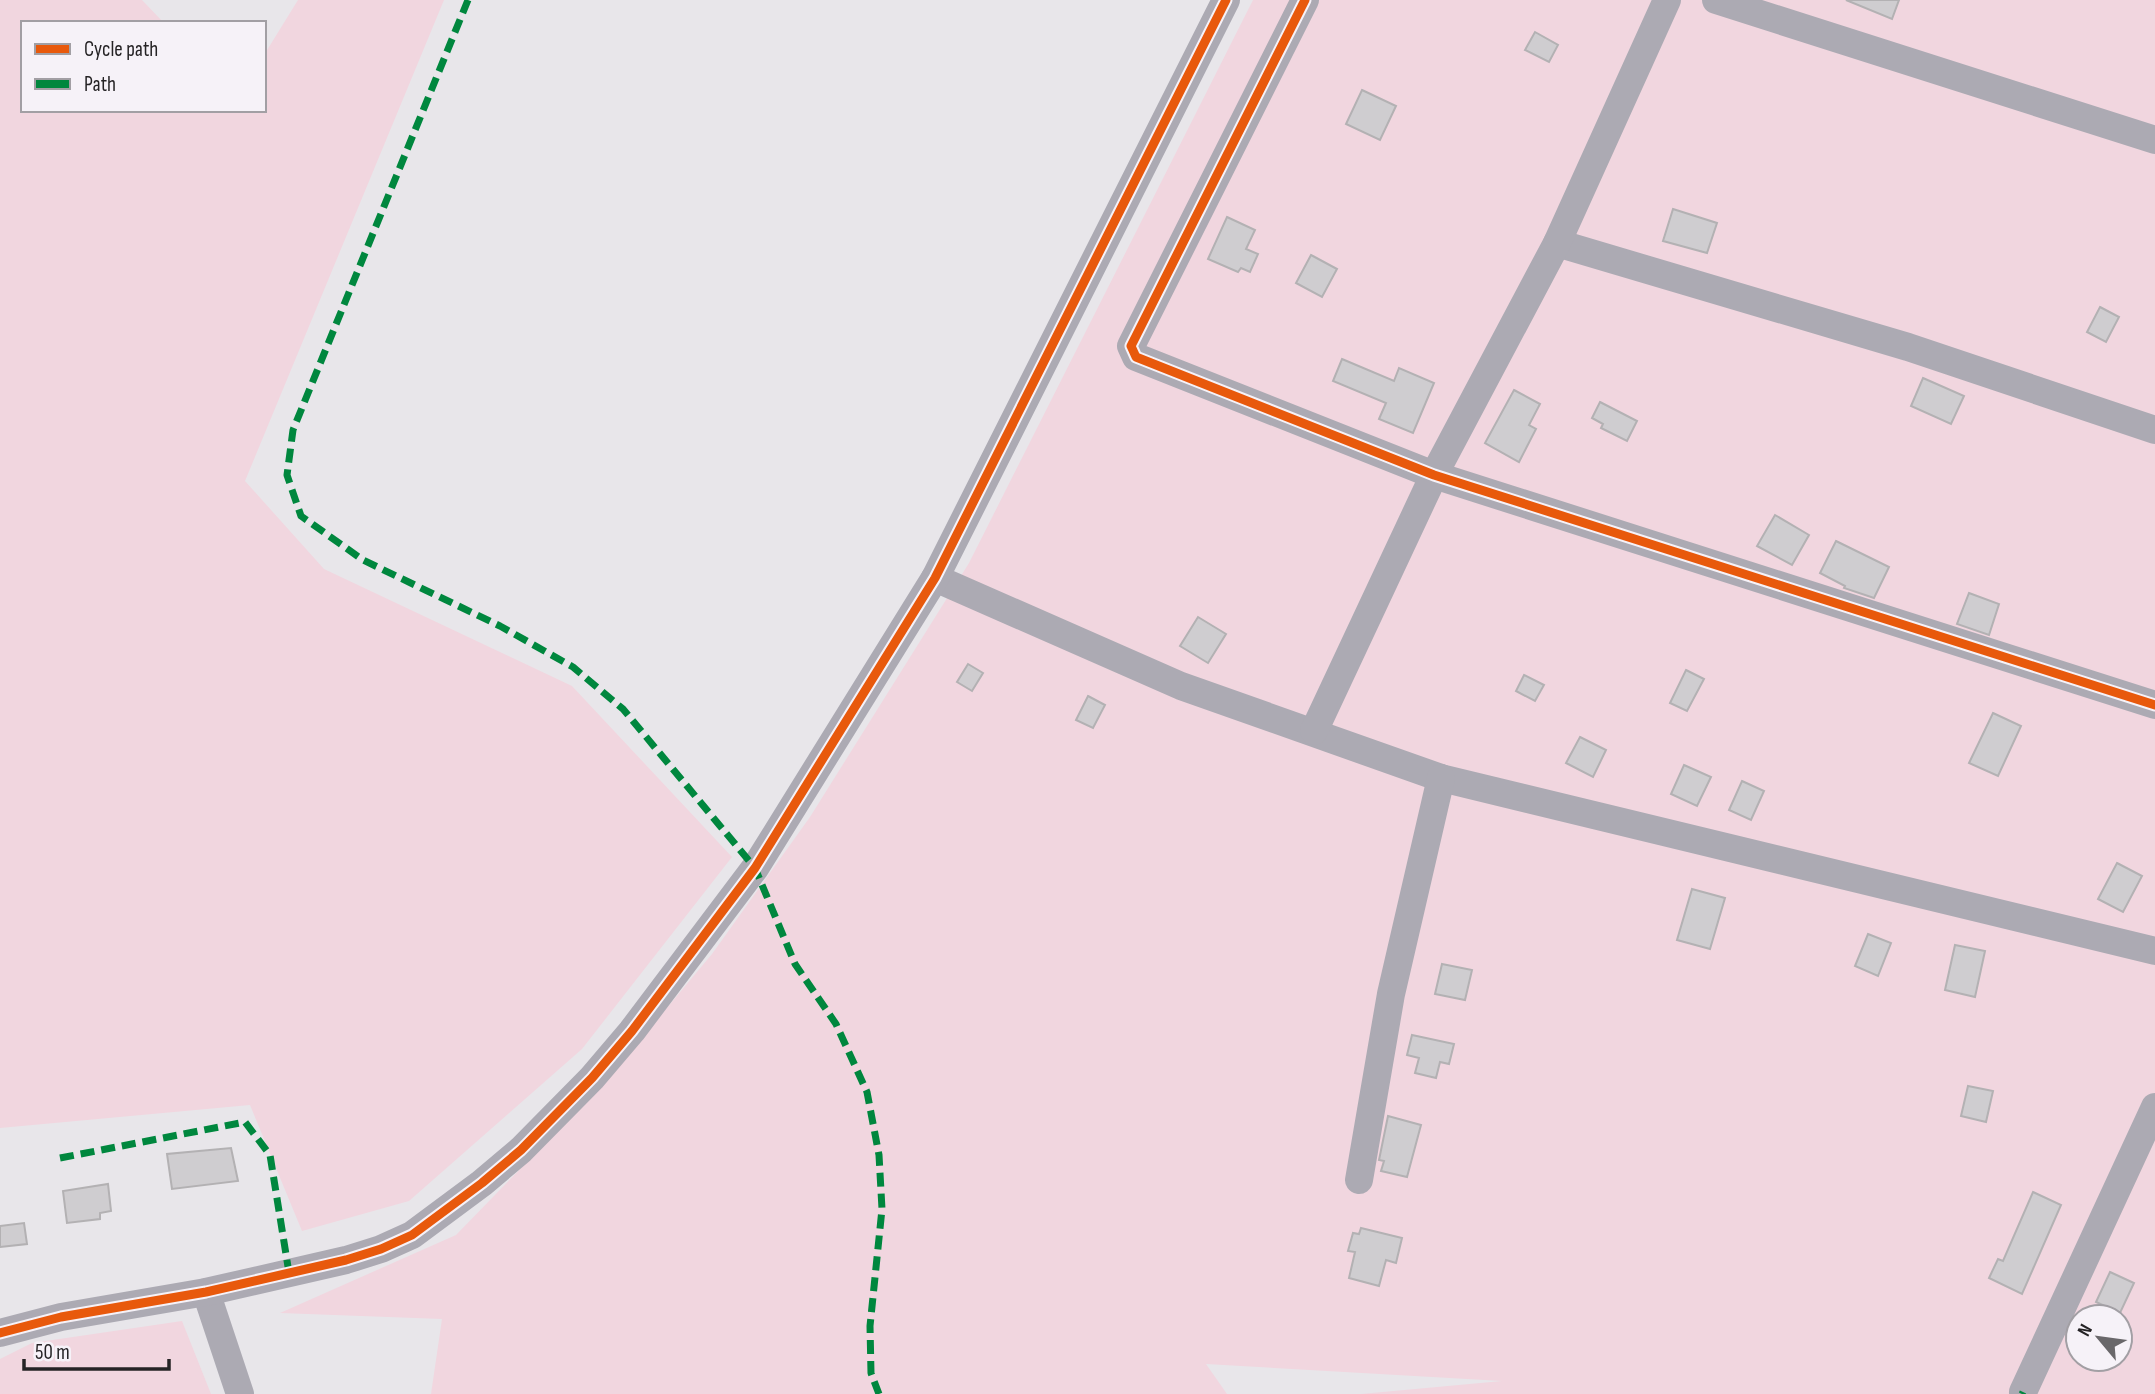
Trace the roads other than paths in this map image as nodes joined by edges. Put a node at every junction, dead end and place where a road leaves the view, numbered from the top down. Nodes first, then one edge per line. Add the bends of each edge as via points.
1 (1226, 0) edge
2 (1305, 0) edge
3 (1667, 0) edge
4 (1716, 0) edge
5 (2155, 140) edge
6 (1557, 243) junction
7 (2155, 430) edge
8 (1434, 475) junction
9 (935, 578) junction
10 (2155, 705) edge
11 (1314, 731) junction
12 (1441, 778) junction
13 (2155, 951) edge
14 (2155, 1107) edge
15 (1359, 1180) dead end
16 (206, 1292) junction
17 (0, 1333) edge
18 (2023, 1392) edge
19 (240, 1394) edge

1 - 9 street
2 - 8 street via 1131,346 1136,357 1151,365
3 - 6 street
4 - 5 street
6 - 7 street via 1908,347
6 - 8 street
8 - 10 street
8 - 11 street
9 - 11 street via 1181,686
9 - 16 street via 755,869 632,1031 521,1150 444,1214 381,1249
11 - 12 street
12 - 13 street
12 - 15 street via 1391,994
14 - 18 street
16 - 17 street via 61,1317
16 - 19 street

